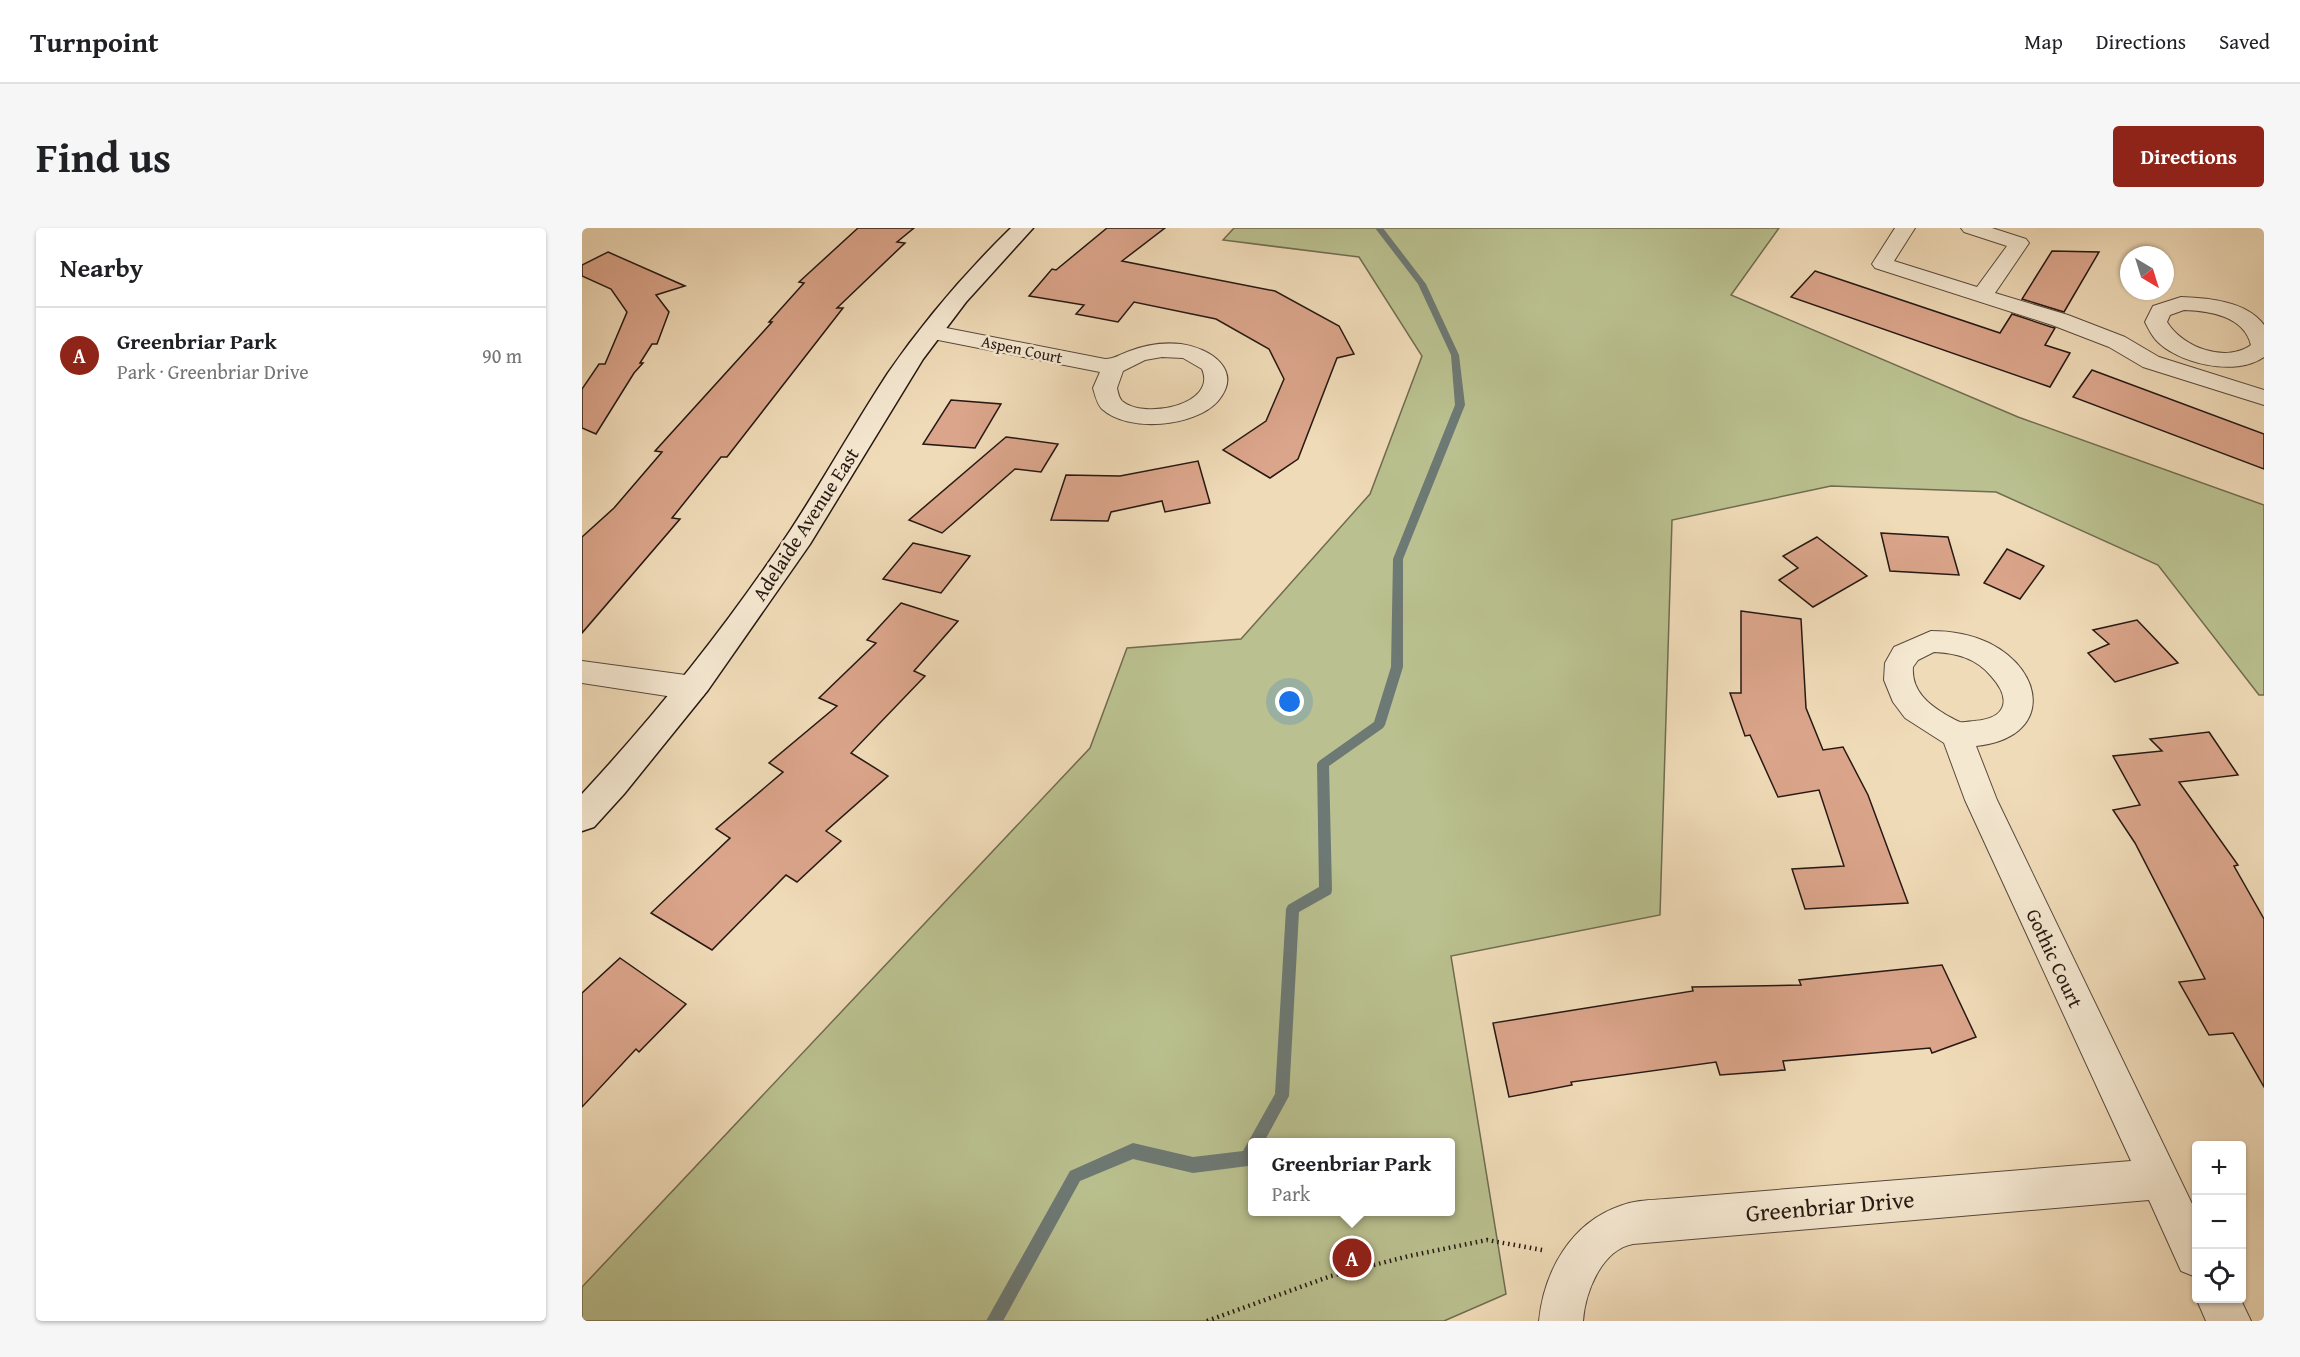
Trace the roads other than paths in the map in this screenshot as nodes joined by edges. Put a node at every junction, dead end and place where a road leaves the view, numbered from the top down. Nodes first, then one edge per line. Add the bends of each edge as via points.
1 (1023, 228) edge
2 (1905, 228) edge
3 (1971, 228) edge
4 (1981, 297) junction
5 (2236, 314) junction
6 (2264, 316) edge
7 (931, 332) junction
8 (2168, 340) junction
9 (2117, 342) junction
10 (2263, 348) edge
11 (1113, 367) dead end
12 (2264, 398) edge
13 (582, 672) edge
14 (693, 688) junction
15 (1958, 735) dead end
16 (582, 817) edge
17 (2158, 1179) junction
18 (2193, 1249) edge
19 (2219, 1303) edge
20 (1561, 1321) edge
21 (2229, 1321) edge

1 - 7 main road, Adelaide Avenue East via 996,253
2 - 4 street via 1882,264
3 - 4 street via 2019,243
4 - 9 street
5 - 6 street
5 - 8 street via 2199,303 2167,305 2157,312 2155,320
5 - 10 street via 2262,336
7 - 11 street, Aspen Court
7 - 14 main road, Adelaide Avenue East via 900,374 800,537
8 - 9 street
8 - 10 street via 2194,354 2224,360 2249,358
9 - 12 street via 2151,362
13 - 14 street
14 - 16 main road, Adelaide Avenue East
15 - 17 street, Gothic Court via 1980,800
17 - 18 street, Gothic Court
17 - 20 street, Greenbriar Drive via 1666,1219 1617,1227 1581,1257 1562,1300
19 - 21 street

